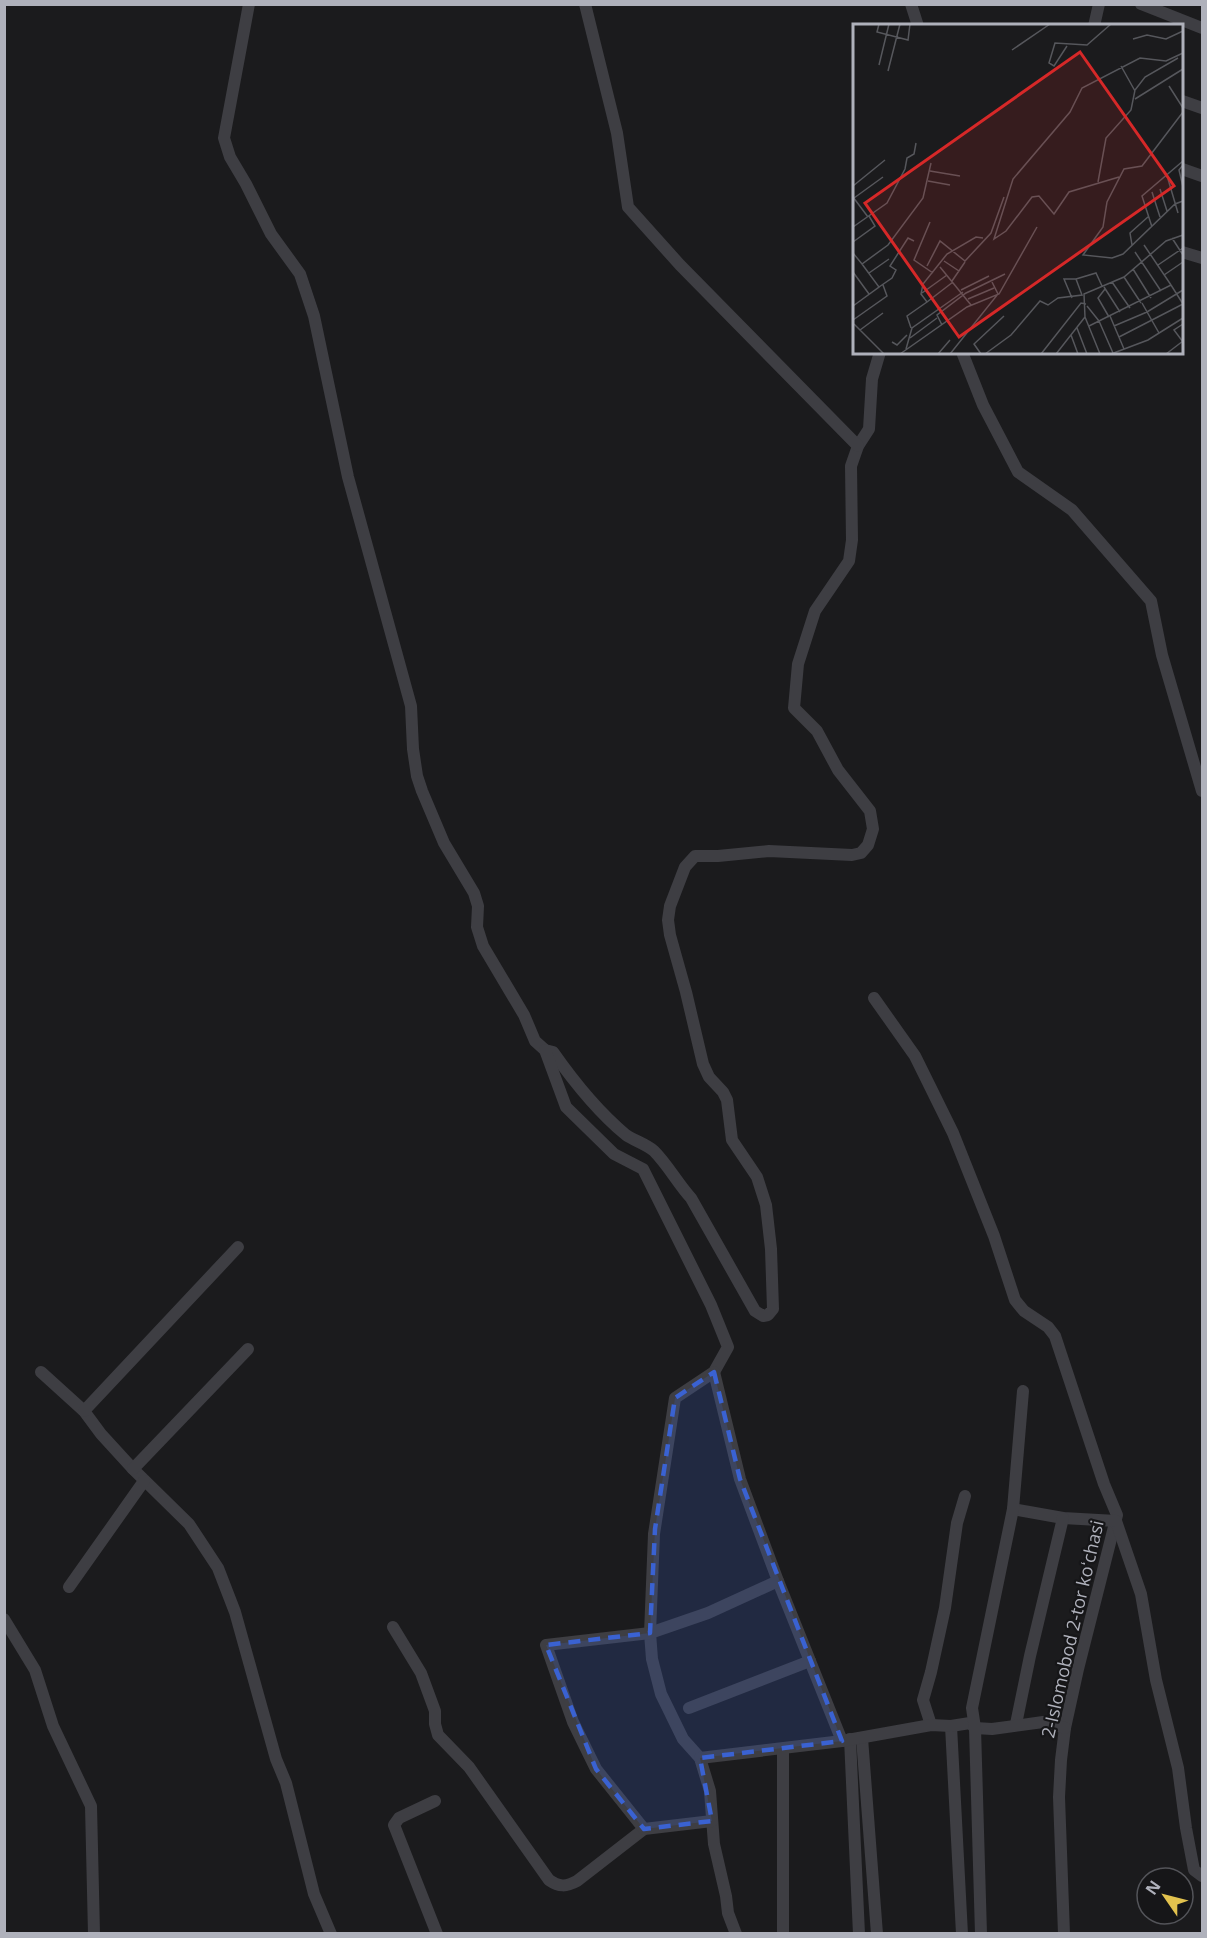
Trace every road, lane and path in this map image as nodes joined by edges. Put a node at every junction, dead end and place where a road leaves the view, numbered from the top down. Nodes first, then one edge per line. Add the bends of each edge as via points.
1 (249, 4) edge
2 (585, 4) edge
3 (911, 4) edge
4 (1099, 4) edge
5 (1140, 4) edge
6 (917, 24) edge
7 (1094, 24) edge
8 (1203, 28) edge
9 (1183, 101) edge
10 (1203, 108) edge
11 (1183, 169) edge
12 (1203, 176) edge
13 (1183, 252) edge
14 (1203, 258) edge
15 (879, 354) edge
16 (963, 354) edge
17 (858, 446) junction
18 (1203, 791) edge
19 (874, 998) dead end
20 (545, 1050) junction
21 (238, 1247) dead end
22 (248, 1349) dead end
23 (41, 1372) dead end
24 (714, 1372) junction
25 (1023, 1391) dead end
26 (84, 1411) junction
27 (133, 1469) junction
28 (144, 1481) junction
29 (965, 1496) dead end
30 (1013, 1509) junction
31 (1063, 1518) junction
32 (1116, 1521) junction
33 (778, 1581) junction
34 (69, 1587) dead end
35 (4, 1619) edge
36 (393, 1627) dead end
37 (650, 1633) junction
38 (810, 1661) junction
39 (689, 1708) dead end
40 (1016, 1724) junction
41 (931, 1725) junction
42 (951, 1726) junction
43 (975, 1728) junction
44 (1065, 1728) junction
45 (851, 1739) junction
46 (783, 1749) junction
47 (700, 1758) junction
48 (435, 1801) dead end
49 (712, 1821) junction
50 (644, 1829) junction
51 (1203, 1876) edge
52 (94, 1934) edge
53 (331, 1934) edge
54 (437, 1934) edge
55 (736, 1934) edge
56 (783, 1934) edge
57 (859, 1934) edge
58 (877, 1934) edge
59 (962, 1934) edge
60 (981, 1934) edge
61 (1064, 1934) edge

1 - 20 street via 224,138 271,234 300,274 314,316 348,477 411,706 413,749 422,791 444,843 474,893 483,946 525,1015 535,1041
2 - 17 street via 617,133 628,207
3 - 6 street
4 - 7 street
5 - 8 street
9 - 10 street
11 - 12 street
13 - 14 street
15 - 17 street via 872,379 869,429
16 - 18 street via 983,405 1018,472 1072,510 1151,601 1162,655
17 - 20 street via 851,466 849,561 815,611 798,664 794,708 817,731 838,770 870,811 873,829 867,845 861,853 852,855 769,851 695,856 686,867 668,920 703,1064 727,1100 732,1140 757,1177 766,1205 773,1309 768,1315 755,1311 691,1198 659,1157 627,1135 580,1090 553,1052
19 - 32 street, 2-Islomobod 2-tor koʻchasi via 915,1056 953,1133 1015,1300 1055,1336
20 - 24 street via 566,1107 614,1154 643,1169 728,1347
21 - 26 street
22 - 27 street
23 - 26 street
24 - 33 street via 740,1479
24 - 37 street via 675,1398 655,1529
25 - 30 street
26 - 27 street
27 - 28 street
28 - 34 street
28 - 53 street via 189,1524 218,1568 286,1783 314,1894
29 - 41 street via 923,1700
30 - 31 street
30 - 43 street via 972,1708
31 - 32 street
31 - 40 street
32 - 44 street, 2-Islomobod 2-tor koʻchasi
32 - 51 street via 1141,1594 1156,1680 1178,1768 1194,1870
33 - 37 street via 708,1613
33 - 38 street
35 - 52 street via 35,1670 53,1726 91,1806
36 - 50 street via 421,1673 435,1711 436,1731 469,1767 549,1880 556,1885 571,1884
37 - 47 street via 651,1659 661,1694 682,1739
37 - 50 street via 546,1645 573,1722 596,1769
38 - 39 street
38 - 45 street
40 - 43 street
40 - 44 street via 1043,1722
41 - 42 street
41 - 45 street
42 - 43 street via 970,1723
42 - 59 street
43 - 60 street
44 - 61 street, 2-Islomobod 2-tor koʻchasi via 1059,1797
45 - 46 street
45 - 57 street
45 - 58 street
46 - 47 street
46 - 56 street
47 - 49 street via 710,1791
48 - 54 street via 399,1818 394,1825
49 - 50 street
49 - 55 street via 728,1912

